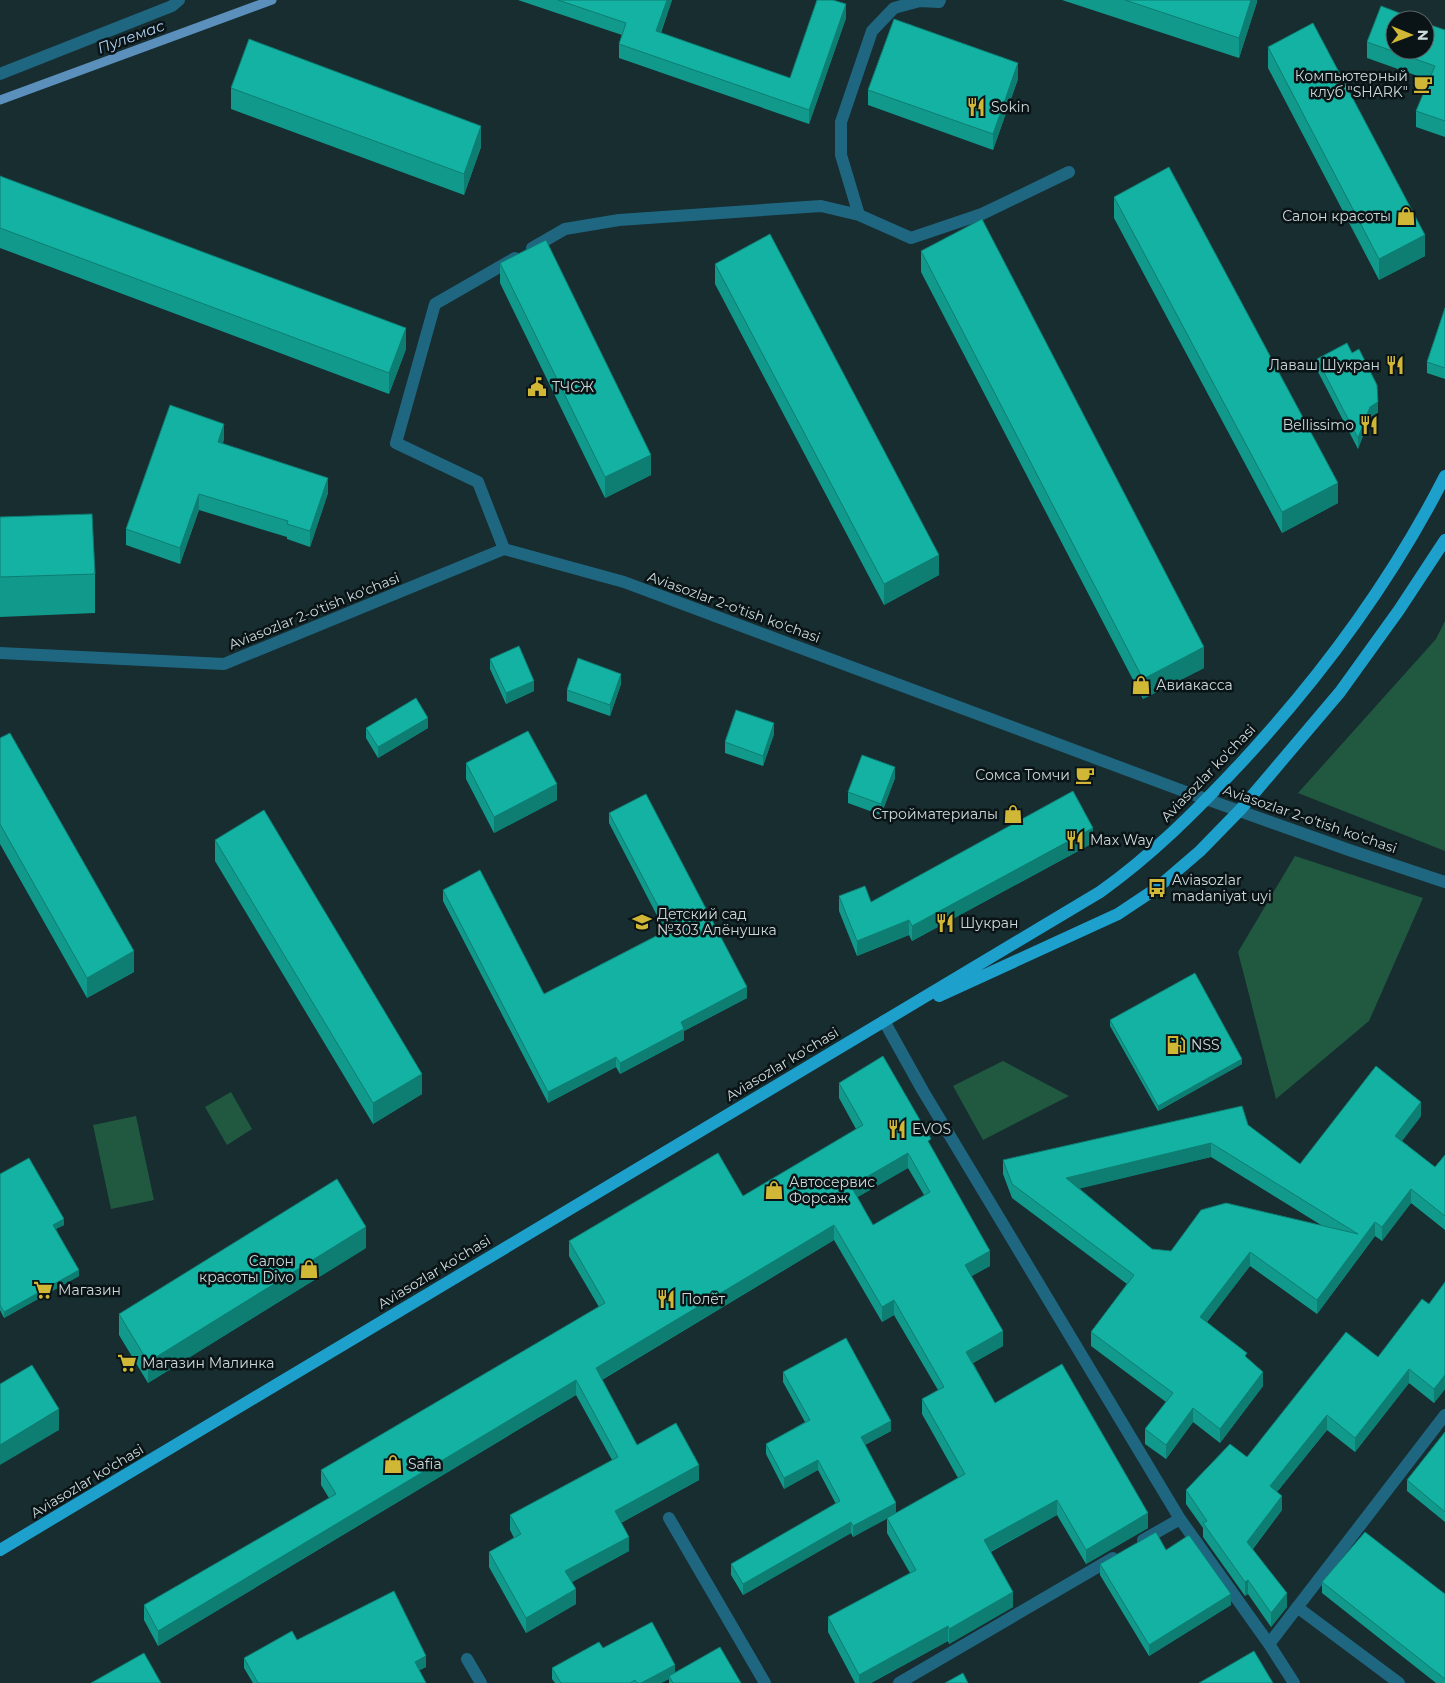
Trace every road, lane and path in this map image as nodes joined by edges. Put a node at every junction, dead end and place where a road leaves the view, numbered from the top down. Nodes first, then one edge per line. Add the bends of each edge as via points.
1 (179, 0) edge
2 (940, 0) edge
3 (0, 74) edge
4 (1069, 172) dead end
5 (858, 215) junction
6 (1445, 476) edge
7 (1445, 540) edge
8 (504, 549) junction
9 (0, 653) edge
10 (1207, 799) junction
11 (1240, 810) junction
12 (1445, 882) edge
13 (884, 1021) junction
14 (1445, 1415) edge
15 (668, 1518) dead end
16 (1180, 1519) junction
17 (0, 1550) edge
18 (1297, 1607) junction
19 (1269, 1644) junction
20 (468, 1659) dead end
21 (481, 1683) edge
22 (765, 1683) edge
23 (899, 1683) edge
24 (1294, 1683) edge
25 (1400, 1683) edge

1 - 3 street via 172,6
2 - 5 street via 894,8 872,31 841,122 841,156
4 - 5 street via 982,214 911,238
5 - 8 street via 821,206 619,220 565,229 435,304 396,443 478,482
6 - 10 main road, Aviasozlar ko'chasi via 1355,624 1306,690
7 - 11 main road, Aviasozlar ko'chasi via 1340,692
8 - 9 street, Aviasozlar 2-o'tish ko'chasi via 224,664
8 - 10 street, Aviasozlar 2-o'tish ko'chasi via 624,582
10 - 11 street, Aviasozlar 2-o'tish ko'chasi
10 - 13 main road, Aviasozlar ko'chasi via 1158,847 1100,892
11 - 12 street, Aviasozlar 2-o'tish ko'chasi
11 - 13 main road, Aviasozlar ko'chasi via 1179,870 1118,914
13 - 16 street
13 - 17 main road, Aviasozlar ko'chasi
14 - 18 street
15 - 22 street
16 - 19 street
16 - 23 street
18 - 19 street
18 - 25 street
19 - 24 street
20 - 21 street

